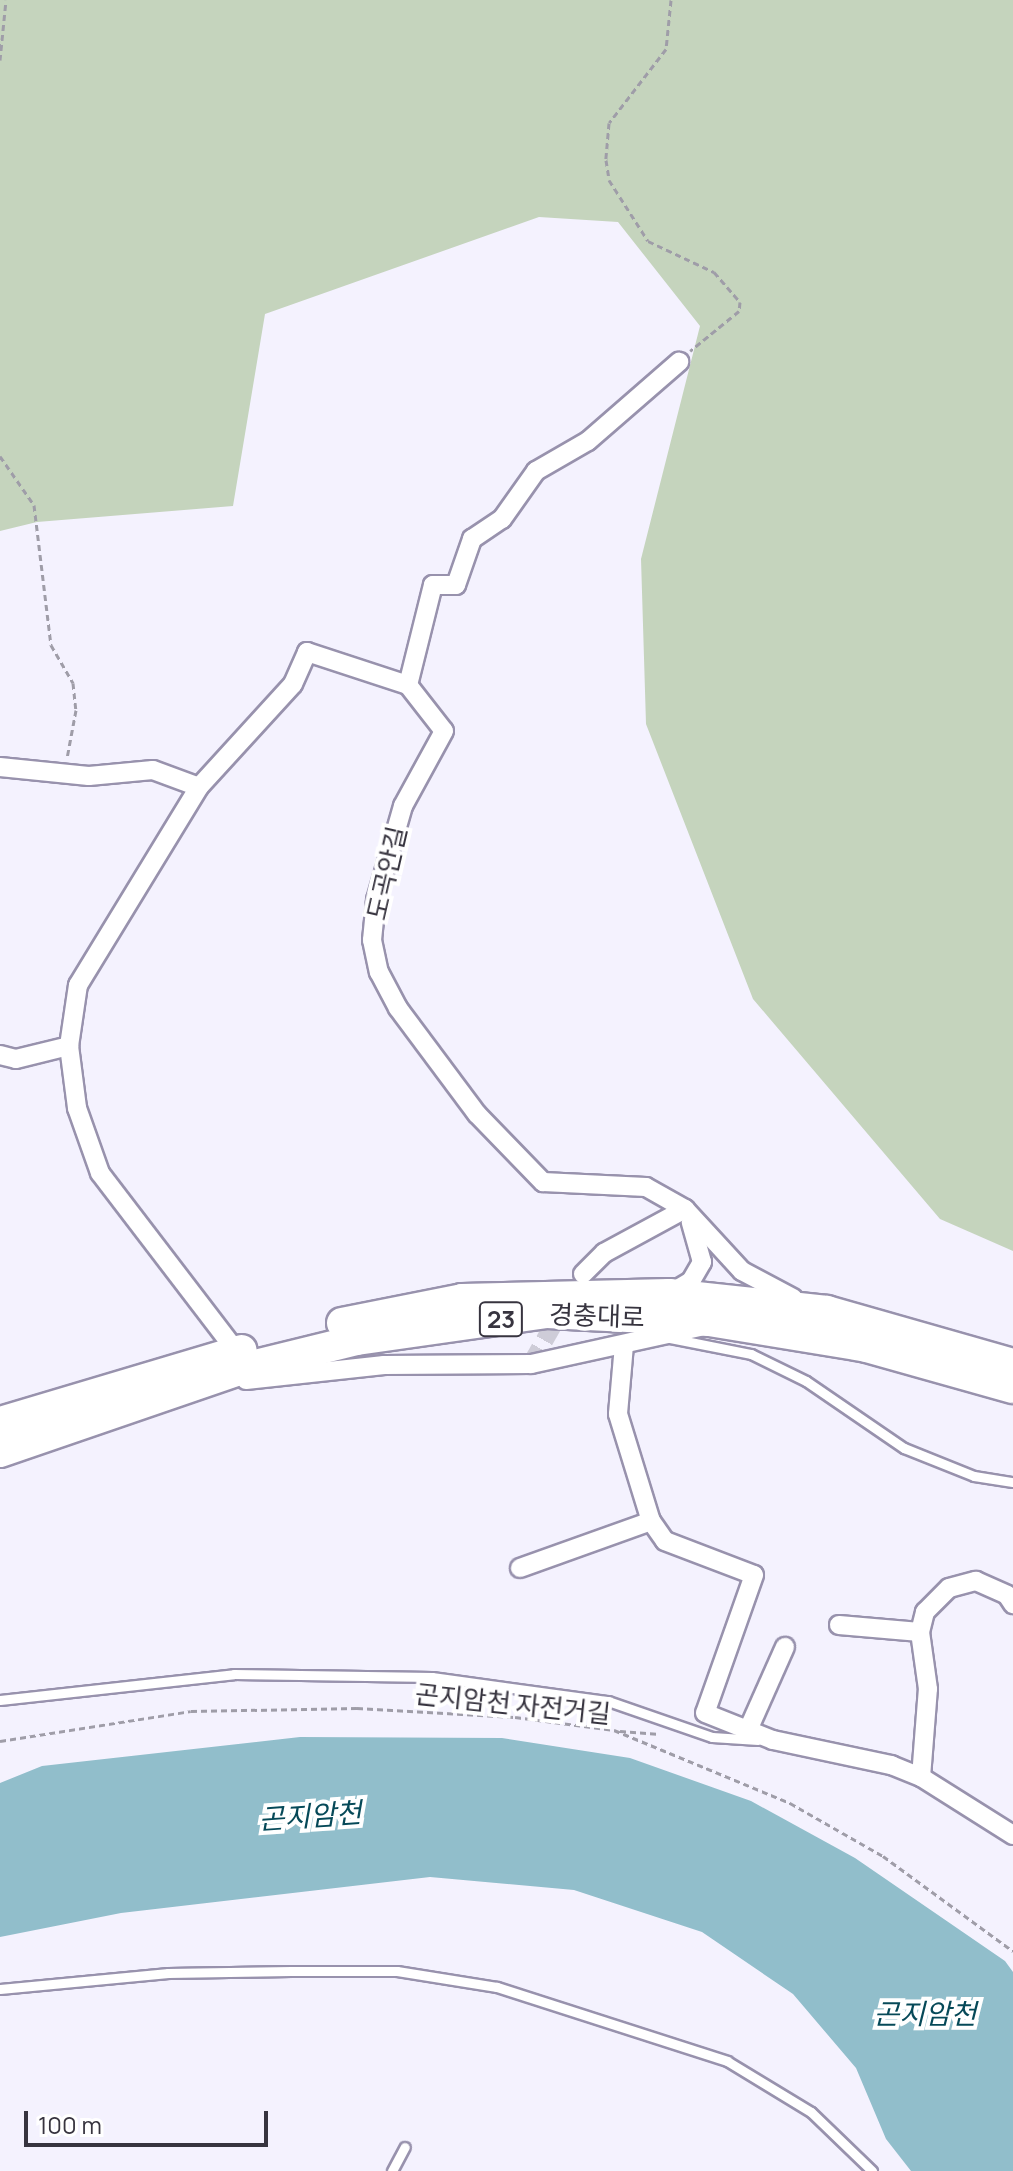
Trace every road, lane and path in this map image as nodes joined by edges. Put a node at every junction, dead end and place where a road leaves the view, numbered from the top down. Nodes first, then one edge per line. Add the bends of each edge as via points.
1 (6, 0) edge
2 (671, 0) edge
3 (0, 60) edge
4 (679, 362) joint
5 (0, 456) edge
6 (408, 685) junction
7 (0, 767) edge
8 (65, 774) junction
9 (199, 787) junction
10 (69, 1046) junction
11 (0, 1055) edge
12 (685, 1209) junction
13 (583, 1274) dead end
14 (669, 1294) junction
15 (827, 1311) junction
16 (709, 1321) junction
17 (667, 1337) junction
18 (624, 1345) junction
19 (236, 1351) junction
20 (1013, 1364) edge
21 (1013, 1388) edge
22 (172, 1395) junction
23 (0, 1422) edge
24 (0, 1452) edge
25 (1013, 1482) edge
26 (651, 1521) junction
27 (520, 1568) dead end
28 (1013, 1604) edge
29 (839, 1625) dead end
30 (920, 1632) junction
31 (785, 1647) dead end
32 (0, 1700) edge
33 (748, 1730) junction
34 (773, 1740) junction
35 (0, 1741) edge
36 (921, 1777) junction
37 (1013, 1835) edge
38 (1013, 1951) edge
39 (0, 1989) edge
40 (405, 2147) dead end
41 (392, 2171) edge
42 (872, 2171) edge

1 - 3 path
2 - 4 path via 666,49 614,114 605,143 609,180 639,231 659,248 714,272 740,302 739,311
4 - 6 street via 588,441 536,471 502,519 472,539 456,585 433,585
5 - 8 path via 34,505 51,645 73,683 76,710
6 - 9 street via 307,652 277,704
6 - 12 street, 도곡안길 via 444,731 403,806 376,900 372,940 379,972 398,1008 477,1114 543,1182 646,1187
7 - 8 street
8 - 9 street via 153,770
9 - 10 street via 78,985
10 - 11 street via 16,1059
10 - 19 street via 77,1108 100,1173
12 - 13 street via 604,1253
12 - 14 street via 701,1244 702,1262 691,1281
12 - 15 street, 도곡안길 via 742,1271 767,1288
14 - 15 main road, 경충대로 / 23
14 - 19 main road, 경충대로 / 23 via 462,1299
15 - 20 main road, 경충대로 / 23
16 - 17 street
16 - 21 main road, 경충대로 / 23 via 867,1347
16 - 22 main road, 경충대로 / 23 via 547,1313 472,1322 357,1340 251,1366
17 - 18 street
17 - 25 lane via 751,1354 806,1381 904,1448 974,1476
18 - 22 street via 531,1364 384,1365 253,1379
18 - 26 street via 618,1414
19 - 23 main road, 경충대로 / 23
22 - 24 main road, 경충대로 / 23
26 - 27 street
26 - 33 street via 665,1541 754,1575 705,1713
28 - 30 street via 1007,1595 976,1581 949,1588 925,1612
29 - 30 street
30 - 36 street via 928,1689
31 - 33 street
32 - 34 lane via 234,1674 417,1677 551,1691 651,1713 712,1737
33 - 34 street
34 - 36 street via 835,1750
35 - 38 path, 곤지암천 자전거길 via 191,1711 357,1708 515,1717 614,1730 790,1803 883,1856
36 - 37 street
39 - 42 lane via 168,1973 275,1971 397,1971 497,1987 727,2061 811,2112
40 - 41 lane

